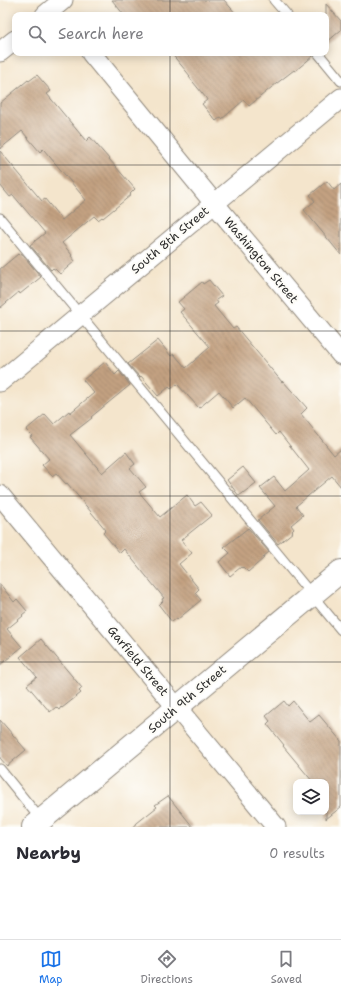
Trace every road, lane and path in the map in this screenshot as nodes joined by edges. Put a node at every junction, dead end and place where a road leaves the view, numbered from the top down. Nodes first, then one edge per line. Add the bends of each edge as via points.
1 (274, 0) edge
2 (284, 12) edge
3 (12, 42) edge
4 (0, 52) edge
5 (93, 56) edge
6 (321, 56) edge
7 (341, 80) edge
8 (341, 98) edge
9 (214, 203) junction
10 (0, 218) edge
11 (80, 316) junction
12 (341, 355) edge
13 (0, 382) edge
14 (0, 494) edge
15 (341, 571) edge
16 (312, 595) junction
17 (341, 630) edge
18 (176, 707) junction
19 (0, 769) edge
20 (40, 825) edge
21 (276, 827) edge

1 - 2 lane
3 - 4 street
5 - 9 street, Washington Street
6 - 7 lane
8 - 9 street, South 8th Street
9 - 11 street, South 8th Street
9 - 12 street, Washington Street
10 - 11 lane
11 - 13 street, South 8th Street
11 - 16 lane
14 - 18 street, Garfield Street
15 - 16 main road, South 9th Street
16 - 17 lane
16 - 18 main road, South 9th Street
18 - 20 main road, South 9th Street
18 - 21 street, Garfield Street
19 - 20 lane

